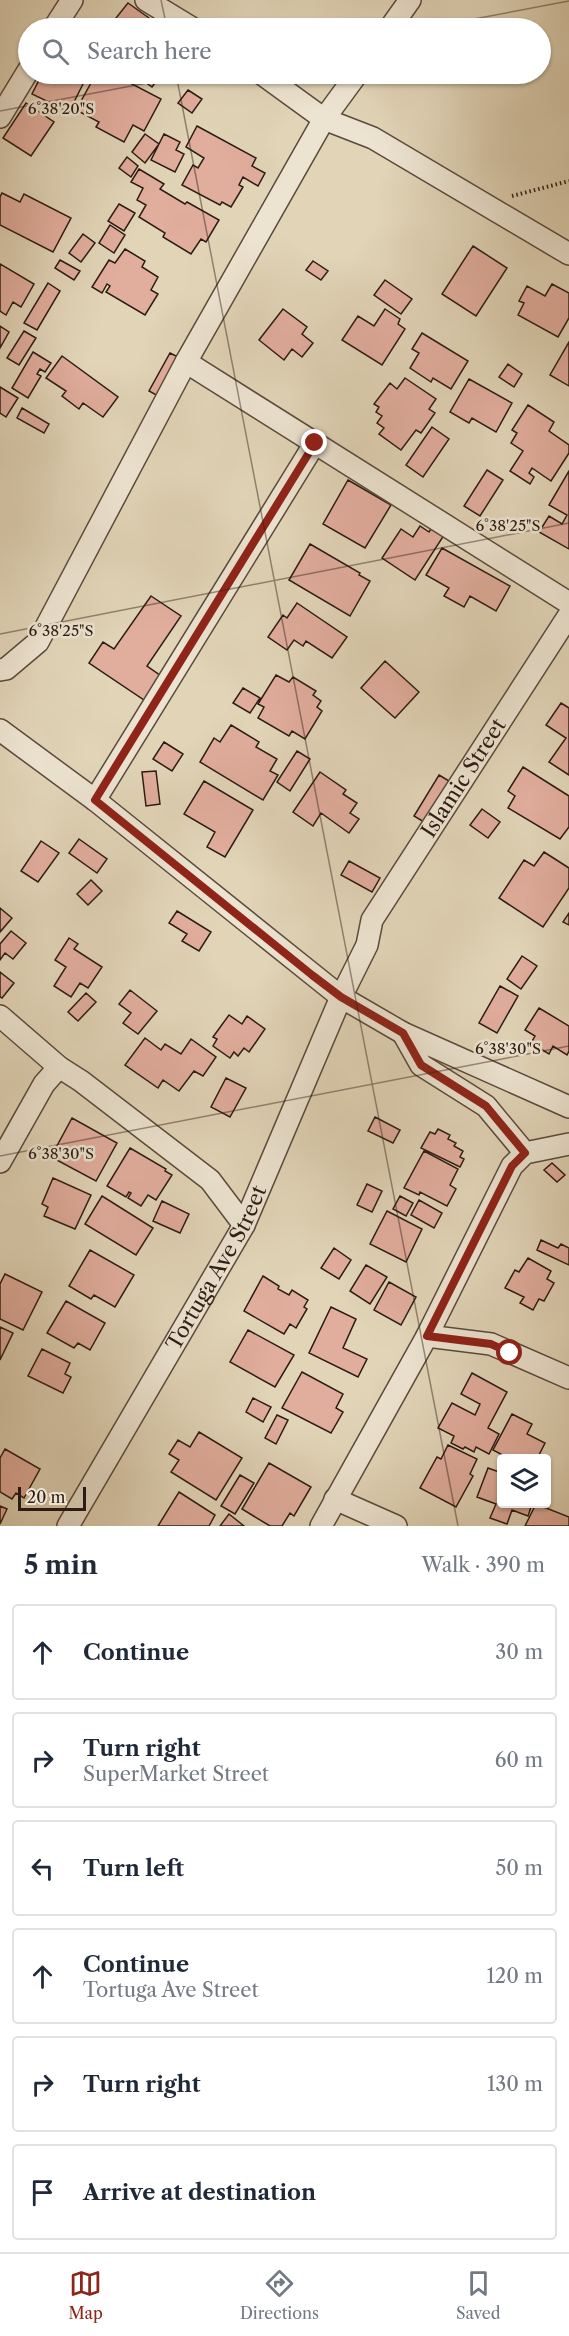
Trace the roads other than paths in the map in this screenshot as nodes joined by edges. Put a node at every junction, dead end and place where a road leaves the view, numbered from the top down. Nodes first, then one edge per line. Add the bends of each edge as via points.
1 (72, 0) edge
2 (146, 0) edge
3 (410, 0) edge
4 (60, 18) edge
5 (176, 18) edge
6 (397, 18) edge
7 (20, 84) edge
8 (276, 84) edge
9 (350, 84) edge
10 (0, 117) edge
11 (324, 119) junction
12 (569, 254) edge
13 (186, 362) junction
14 (315, 443) junction
15 (569, 603) edge
16 (569, 615) edge
17 (0, 670) edge
18 (0, 730) edge
19 (95, 800) junction
20 (341, 997) junction
21 (0, 1016) edge
22 (403, 1033) junction
23 (59, 1067) junction
24 (569, 1107) edge
25 (569, 1144) edge
26 (525, 1153) junction
27 (0, 1162) edge
28 (244, 1225) junction
29 (427, 1336) junction
30 (569, 1378) edge
31 (335, 1499) junction
32 (68, 1526) edge
33 (321, 1526) edge
34 (396, 1526) edge

1 - 4 street
2 - 5 street
3 - 6 street
7 - 10 street
8 - 11 street
9 - 11 street
11 - 12 street via 373,138
11 - 13 street
13 - 14 street
13 - 17 street via 38,642
14 - 15 street
14 - 19 street
16 - 20 street, Islamic Street via 372,920 367,945
18 - 19 street
19 - 20 street
20 - 22 street
20 - 28 street, Tortuga Ave Street
21 - 23 street
22 - 24 street
22 - 26 street via 421,1065 486,1106
23 - 27 street via 44,1084
23 - 28 street via 210,1180
25 - 26 street
26 - 29 street via 512,1166
28 - 32 street, Tortuga Ave Street
29 - 30 street via 491,1344
29 - 31 street
31 - 33 street
31 - 34 street

